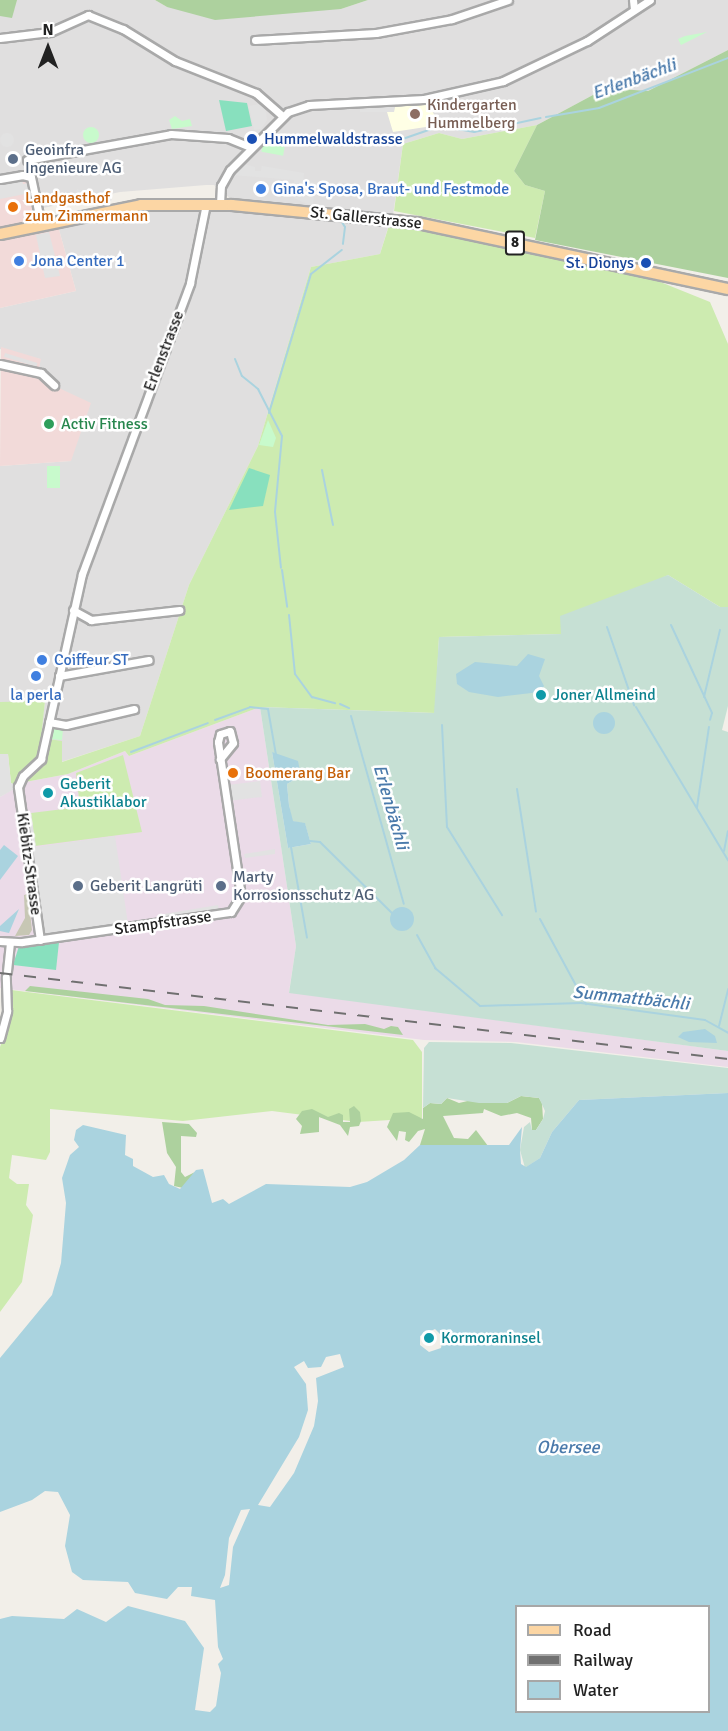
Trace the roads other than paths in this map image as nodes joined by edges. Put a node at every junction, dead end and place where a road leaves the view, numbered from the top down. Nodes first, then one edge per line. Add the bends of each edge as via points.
1 (508, 0) edge
2 (633, 0) edge
3 (650, 0) edge
4 (634, 9) junction
5 (0, 38) edge
6 (255, 40) dead end
7 (281, 116) junction
8 (249, 147) junction
9 (27, 160) dead end
10 (0, 179) edge
11 (206, 204) junction
12 (220, 204) junction
13 (41, 225) junction
14 (0, 234) edge
15 (728, 289) edge
16 (0, 364) edge
17 (54, 385) dead end
18 (73, 610) junction
19 (179, 610) dead end
20 (149, 660) dead end
21 (59, 676) junction
22 (134, 709) dead end
23 (49, 722) junction
24 (220, 759) dead end
25 (18, 788) joint
26 (40, 940) junction
27 (0, 941) edge
28 (10, 943) junction
29 (0, 1038) edge

1 - 6 street via 452,19 376,33
2 - 4 street
3 - 4 street
4 - 7 street via 547,63 481,87 402,101 309,105
5 - 7 street via 50,32 88,15 123,29 168,58 256,93
7 - 8 street
8 - 9 street via 228,138 171,134
8 - 12 street via 227,174
10 - 13 street via 31,177
11 - 12 main road, St. Gallerstrasse / 8
11 - 13 main road, St. Gallerstrasse / 8 via 141,205
11 - 18 street, Erlenstrasse via 190,283 98,522
12 - 15 main road, St. Gallerstrasse / 8 via 417,223
13 - 14 main road, St. Gallerstrasse / 8
16 - 17 street via 41,373
18 - 19 street via 92,620
18 - 21 street, Erlenstrasse
20 - 21 street
21 - 23 street, Erlenstrasse
22 - 23 street via 66,725
23 - 25 street, Erlenstrasse via 40,762 23,776
24 - 26 street, Stampfstrasse via 240,885 236,908 228,914
25 - 26 street, Kiebitz-Strasse
26 - 28 street, Stampfstrasse
27 - 28 street, Stampfstrasse
28 - 29 street via 7,1011

